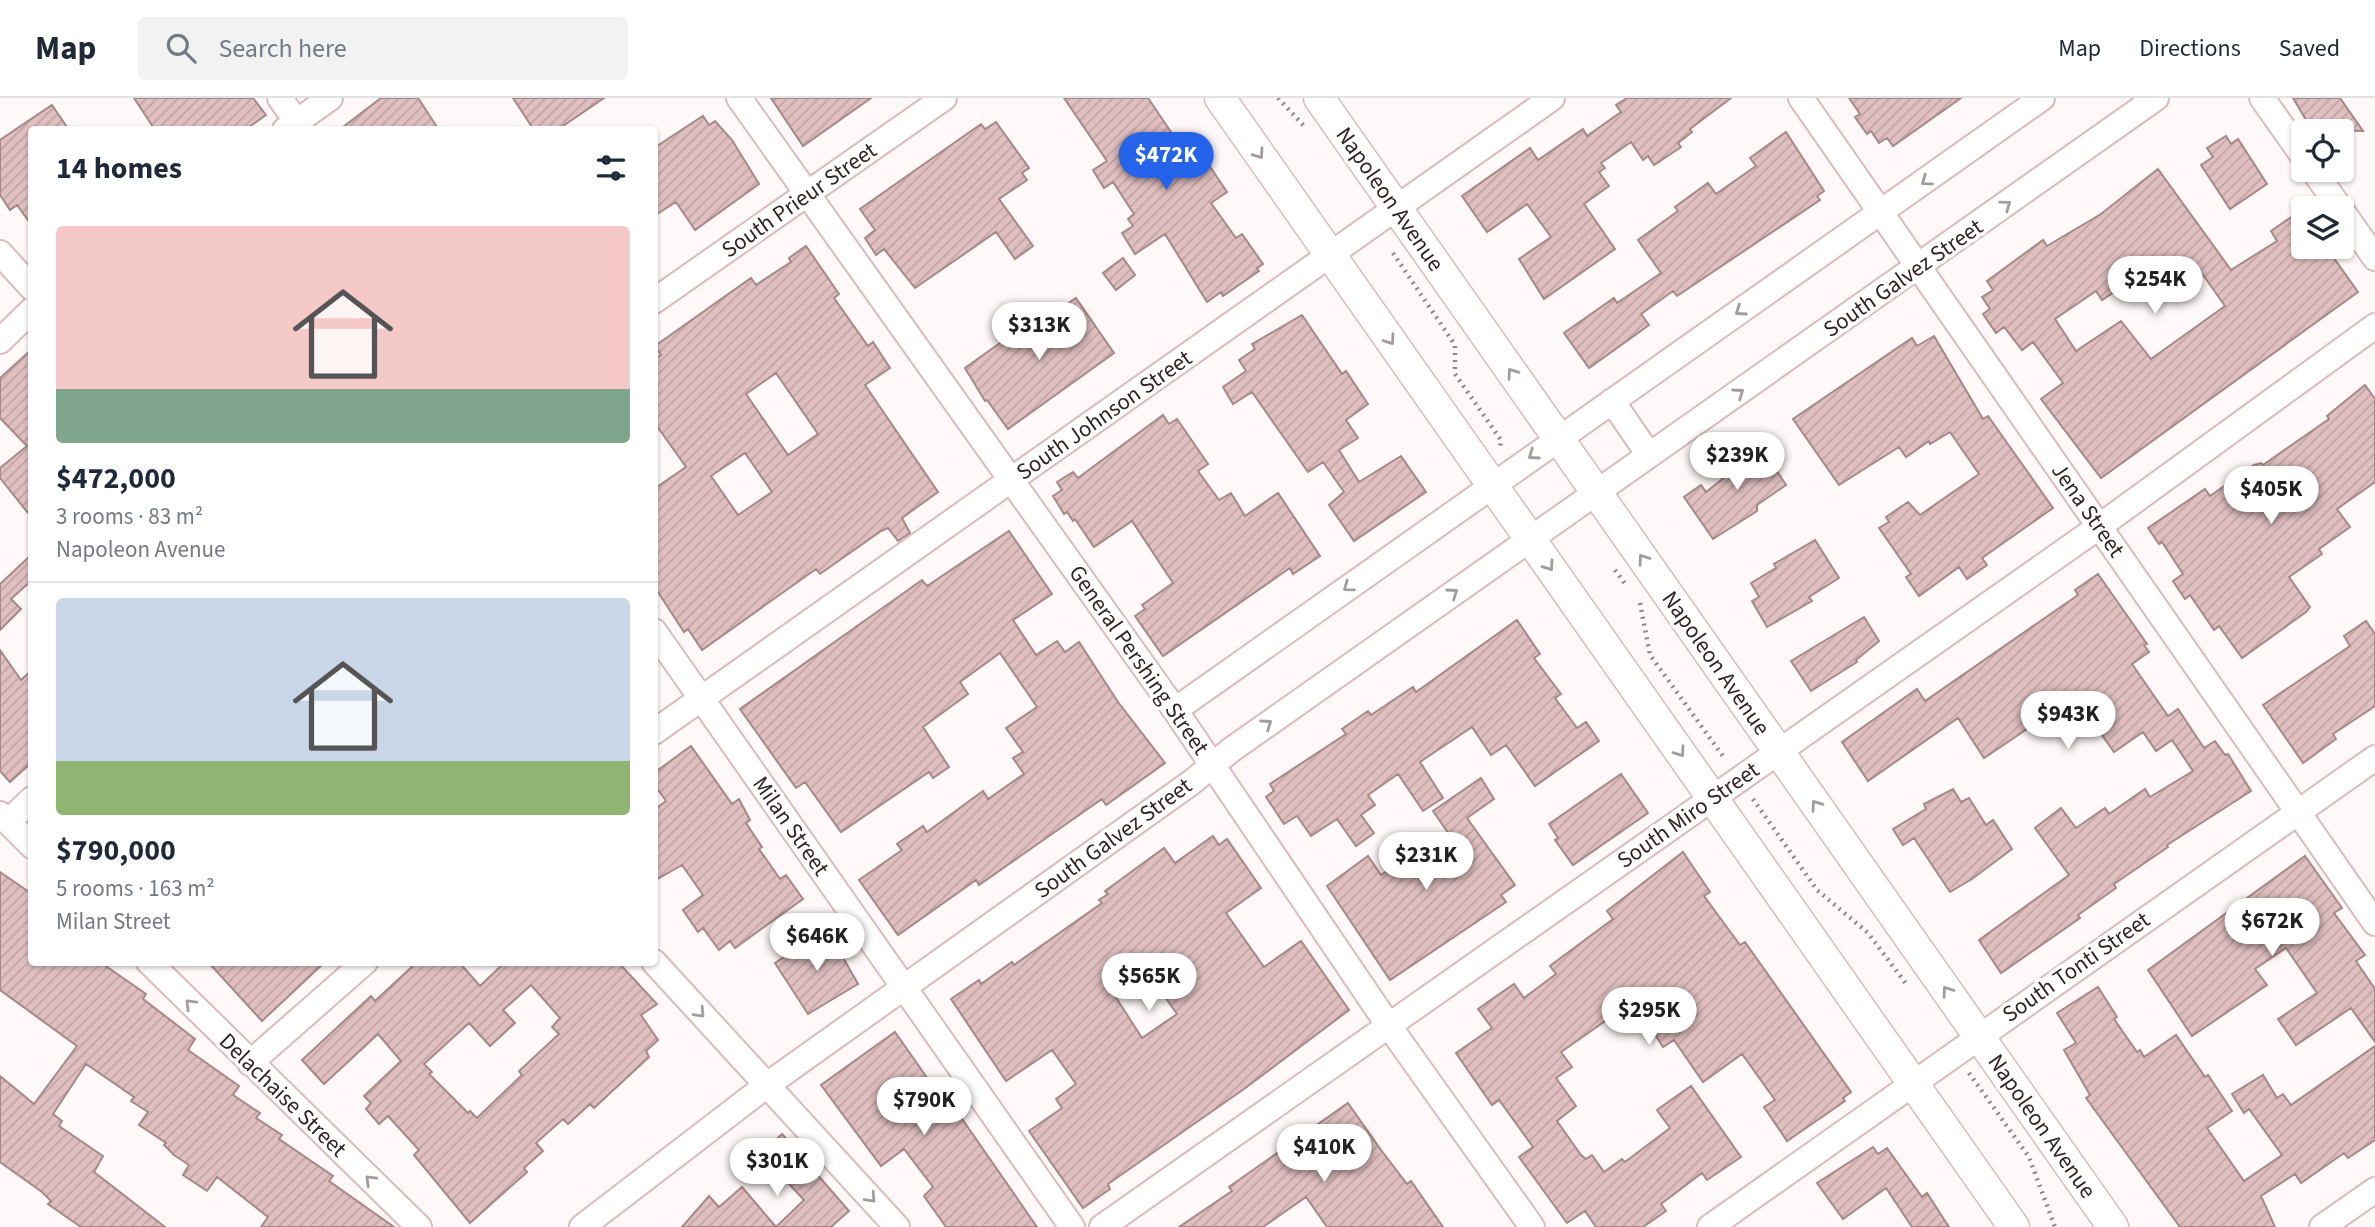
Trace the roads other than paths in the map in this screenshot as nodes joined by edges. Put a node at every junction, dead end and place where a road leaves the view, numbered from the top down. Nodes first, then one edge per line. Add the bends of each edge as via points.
1 (280, 98) edge
2 (330, 98) edge
3 (739, 98) edge
4 (944, 98) edge
5 (1220, 98) edge
6 (1319, 98) edge
7 (1552, 98) edge
8 (1801, 98) edge
9 (2042, 98) edge
10 (2156, 98) edge
11 (2262, 98) edge
12 (294, 126) edge
13 (296, 126) edge
14 (2291, 139) edge
15 (807, 194) junction
16 (1882, 213) junction
17 (1385, 216) junction
18 (2354, 228) edge
19 (0, 253) edge
20 (1330, 255) junction
21 (2375, 258) edge
22 (1920, 267) junction
23 (28, 284) edge
24 (658, 298) edge
25 (28, 314) edge
26 (2375, 326) edge
27 (0, 341) edge
28 (1612, 401) junction
29 (1558, 438) junction
30 (1649, 455) junction
31 (1013, 480) junction
32 (1491, 484) junction
33 (1596, 492) junction
34 (2099, 526) junction
35 (1530, 538) junction
36 (658, 637) edge
37 (702, 699) junction
38 (1175, 710) junction
39 (658, 729) edge
40 (1779, 752) junction
41 (2375, 758) edge
42 (1213, 766) junction
43 (1712, 799) junction
44 (28, 802) edge
45 (2297, 812) junction
46 (4, 818) edge
47 (28, 842) edge
48 (2375, 923) edge
49 (153, 966) edge
50 (360, 966) edge
51 (658, 966) edge
52 (903, 987) junction
53 (1389, 1026) junction
54 (1979, 1036) junction
55 (250, 1063) junction
56 (767, 1085) junction
57 (1914, 1085) junction
58 (2375, 1190) edge
59 (419, 1227) edge
60 (582, 1227) edge
61 (897, 1227) edge
62 (1072, 1227) edge
63 (1102, 1227) edge
64 (1532, 1227) edge
65 (1710, 1227) edge
66 (2014, 1227) edge
67 (2113, 1227) edge
68 (2322, 1227) edge

1 - 12 street
2 - 13 street
3 - 15 street, General Pershing Street
4 - 15 street, South Prieur Street
5 -> 20 main road
6 - 17 main road, Napoleon Avenue
7 - 17 street, South Johnson Street
8 - 16 street, Jena Street
9 -> 16 street
22 -> 10 street, South Galvez Street
11 - 14 street
15 - 24 street, South Prieur Street
15 - 31 street, General Pershing Street
16 - 22 street, Jena Street
16 -> 28 street
17 - 20 street, South Johnson Street
29 -> 17 main road, Napoleon Avenue
18 - 21 street
19 - 23 street
20 - 31 street, South Johnson Street
20 -> 32 main road
30 -> 22 street, South Galvez Street
22 - 34 street, Jena Street
25 - 27 street
26 - 34 street, South Miro Street
28 - 29 street
28 - 30 street
29 -> 32 street
29 - 33 main road, Napoleon Avenue
30 - 33 street, South Galvez Street
31 - 37 street, South Johnson Street
31 - 38 street, General Pershing Street
32 - 35 main road
32 -> 38 street
33 - 35 street, South Galvez Street
40 -> 33 main road, Napoleon Avenue
34 - 40 street, South Miro Street
34 - 45 street, Jena Street
42 -> 35 street, South Galvez Street
35 -> 43 main road
36 - 37 street, Milan Street
37 - 39 street, South Johnson Street
37 - 52 street, Milan Street
38 - 42 street, General Pershing Street
40 - 43 street, South Miro Street
54 -> 40 main road, Napoleon Avenue
41 - 45 street, South Tonti Street
42 - 52 street, South Galvez Street
42 - 53 street, General Pershing Street
43 - 53 street, South Miro Street
43 - 57 main road
44 - 46 street
45 - 48 street, Jena Street
45 - 54 street, South Tonti Street
46 - 47 street
55 -> 49 street, Delachaise Street
50 - 55 street
51 -> 56 street
52 - 56 street, South Galvez Street
52 - 62 street, Milan Street
53 - 63 street, South Miro Street
53 - 64 street, General Pershing Street
54 - 57 street, South Tonti Street
54 - 67 main road, Napoleon Avenue
59 -> 55 street, Delachaise Street
56 - 60 street, South Galvez Street
56 -> 61 street
57 - 65 street, South Tonti Street
57 - 66 main road
58 - 68 street

